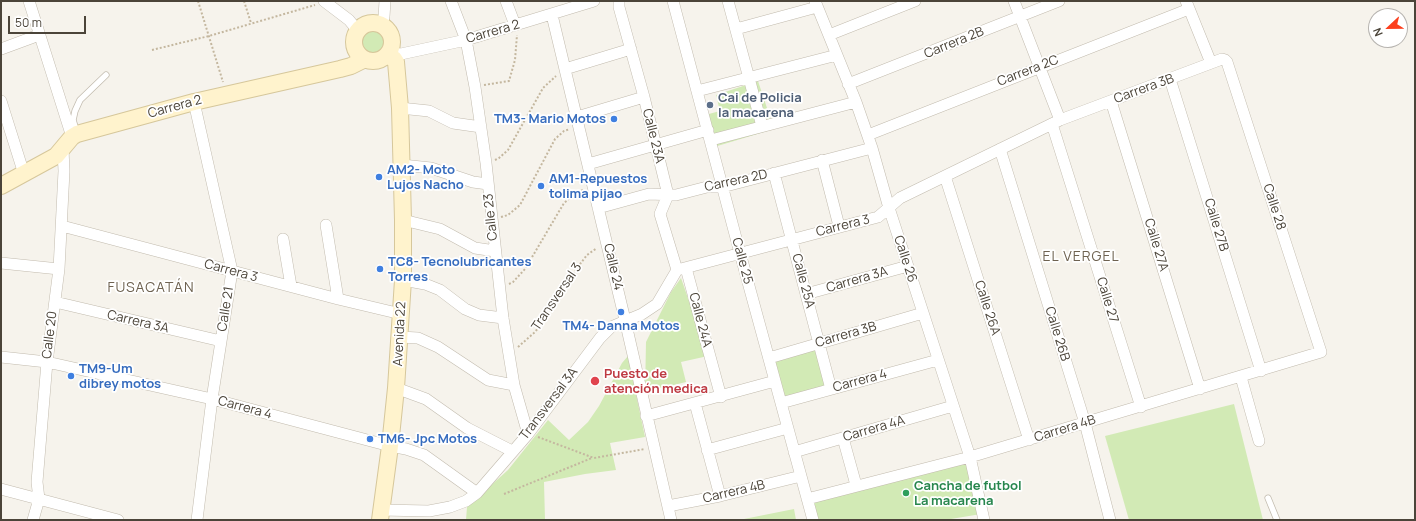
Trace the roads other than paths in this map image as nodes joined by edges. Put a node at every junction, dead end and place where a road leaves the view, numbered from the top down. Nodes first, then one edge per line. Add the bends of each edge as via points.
1 (29, 1) edge
2 (385, 1) edge
3 (451, 1) edge
4 (506, 1) edge
5 (594, 1) edge
6 (619, 1) edge
7 (673, 1) edge
8 (728, 1) edge
9 (915, 1) edge
10 (1014, 1) edge
11 (1059, 1) edge
12 (325, 2) edge
13 (816, 4) edge
14 (1187, 5) edge
15 (561, 6) edge
16 (552, 15) junction
17 (1020, 16) junction
18 (381, 25) junction
19 (515, 26) junction
20 (736, 29) junction
21 (358, 31) junction
22 (39, 35) junction
23 (829, 36) junction
24 (466, 40) junction
25 (1, 49) edge
26 (631, 49) junction
27 (388, 54) junction
28 (837, 55) junction
29 (364, 59) junction
30 (1226, 62) joint
31 (1211, 63) junction
32 (1040, 67) junction
33 (565, 69) junction
34 (106, 75) dead end
35 (749, 78) junction
36 (1170, 79) junction
37 (848, 84) junction
38 (698, 91) junction
39 (644, 97) junction
40 (1, 101) edge
41 (1111, 101) junction
42 (194, 102) junction
43 (856, 102) junction
44 (400, 108) junction
45 (578, 121) junction
46 (1056, 122) junction
47 (762, 126) junction
48 (481, 127) junction
49 (868, 134) junction
50 (709, 135) junction
51 (70, 140) junction
52 (656, 145) junction
53 (872, 148) junction
54 (1000, 149) junction
55 (822, 160) junction
56 (588, 164) junction
57 (402, 165) junction
58 (774, 172) junction
59 (24, 174) junction
60 (945, 176) junction
61 (488, 184) junction
62 (1, 186) edge
63 (722, 186) junction
64 (668, 195) junction
65 (598, 208) junction
66 (889, 208) junction
67 (403, 220) junction
68 (326, 225) dead end
69 (62, 226) junction
70 (839, 226) junction
71 (283, 239) dead end
72 (792, 239) junction
73 (495, 251) junction
74 (740, 253) junction
75 (1, 263) edge
76 (908, 266) junction
77 (59, 269) junction
78 (682, 269) junction
79 (232, 271) junction
80 (403, 280) junction
81 (291, 286) junction
82 (806, 294) junction
83 (338, 299) junction
84 (55, 302) junction
85 (923, 313) junction
86 (401, 314) junction
87 (503, 318) junction
88 (625, 320) junction
89 (400, 337) junction
90 (221, 341) junction
91 (819, 343) junction
92 (1321, 352) joint
93 (1, 357) edge
94 (769, 358) junction
95 (938, 360) junction
96 (47, 362) junction
97 (1261, 371) junction
98 (1241, 377) junction
99 (775, 381) junction
100 (514, 385) junction
101 (396, 388) junction
102 (831, 389) junction
103 (1200, 389) junction
104 (721, 396) junction
105 (212, 399) junction
106 (695, 403) junction
107 (781, 403) junction
108 (953, 406) junction
109 (1141, 407) junction
110 (646, 416) junction
111 (1085, 423) junction
112 (788, 428) junction
113 (528, 434) junction
114 (843, 438) junction
115 (1029, 440) junction
116 (1259, 441) dead end
117 (390, 446) junction
118 (707, 450) junction
119 (512, 451) junction
120 (794, 452) junction
121 (970, 457) junction
122 (801, 476) junction
123 (856, 485) junction
124 (1, 489) edge
125 (477, 493) junction
126 (720, 496) junction
127 (1268, 498) dead end
128 (39, 499) junction
129 (807, 499) junction
130 (668, 506) junction
131 (380, 515) edge
132 (33, 520) edge
133 (118, 520) edge
134 (197, 520) edge
135 (671, 520) edge
136 (813, 520) edge
137 (984, 520) edge
138 (1110, 520) edge
139 (1276, 520) edge

1 - 22 street, Calle 20
2 - 18 street
3 - 24 street, Calle 23
4 - 19 street
5 - 15 street, Carrera 2
6 - 26 street, Calle 23A
7 - 38 street, Calle 25
8 - 20 street
9 - 23 street
10 - 17 street, Calle 27
11 - 17 street, Carrera 2B
12 - 21 street via 349,20
13 - 20 street
13 - 23 street, Calle 26
14 - 31 street
14 - 32 street, Carrera 2C
15 - 16 street, Carrera 2
16 - 19 street, Carrera 2
16 - 33 street, Calle 24
17 - 32 street, Calle 27
17 - 37 street, Carrera 2B
18 - 21 street via 369,24
18 - 27 street via 391,37 392,44
19 - 24 street, Carrera 2
20 - 35 street
21 - 29 street via 355,47
22 - 25 street
22 - 51 street, Calle 20
23 - 28 street, Calle 26
24 - 27 street, Carrera 2 via 401,54
24 - 48 street, Calle 23
26 - 33 street
26 - 39 street, Calle 23A
27 - 29 street via 378,61
27 - 44 street, Avenida 22 via 396,62
28 - 35 street
28 - 37 street, Calle 26
29 - 42 street, Carrera 2 via 340,69
30 - 31 street, Carrera 3B via 1222,59
30 - 92 street, Calle 28
31 - 36 street, Carrera 3B
32 - 46 street, Calle 27
32 - 49 street, Carrera 2C
33 - 45 street, Calle 24
34 - 51 lane via 80,100 75,111
35 - 38 street
35 - 47 street
36 - 41 street, Carrera 3B
36 - 97 street, Calle 27B
37 - 43 street, Calle 26
38 - 50 street, Calle 25
39 - 45 street
39 - 52 street, Calle 23A
40 - 59 street
41 - 46 street, Carrera 3B
41 - 103 street, Calle 27A
42 - 51 street, Carrera 2
42 - 79 street, Calle 21
43 - 47 street
43 - 49 street, Calle 26
44 - 48 street via 429,111 453,123
44 - 57 street, Avenida 22
45 - 56 street, Calle 24
46 - 54 street, Carrera 3
46 - 109 street, Calle 27
47 - 50 street
48 - 61 street, Calle 23
49 - 53 street, Calle 26
50 - 52 street
50 - 63 street, Calle 25
51 - 59 street, Carrera 2 via 56,156
51 - 69 street, Calle 20 via 64,171
52 - 56 street
52 - 64 street, Calle 23A
53 - 55 street, Carrera 2D
53 - 66 street, Calle 26
54 - 60 street, Carrera 3
54 - 111 street, Calle 26B
55 - 58 street, Carrera 2D
55 - 70 street
56 - 65 street, Calle 24
57 - 61 street via 431,168
57 - 67 street, Avenida 22
58 - 63 street, Carrera 2D
58 - 72 street, Calle 25A
59 - 62 street, Carrera 2
60 - 66 street, Carrera 3 via 900,198
60 - 115 street, Calle 26A
61 - 73 street, Calle 23
63 - 64 street, Carrera 2D via 707,186
63 - 74 street, Calle 25
64 - 65 street, Carrera 2D via 649,194
64 - 78 street via 660,214
65 - 88 street, Calle 24
66 - 70 street, Carrera 3 via 878,217
66 - 76 street, Calle 26
67 - 73 street via 440,229 475,248
67 - 80 street, Avenida 22
68 - 83 street
69 - 77 street, Calle 20
69 - 79 street, Carrera 3
70 - 72 street, Carrera 3
71 - 81 street
72 - 74 street, Carrera 3
72 - 82 street, Calle 25A
73 - 87 street, Calle 23
74 - 78 street, Carrera 3
74 - 94 street, Calle 25
75 - 77 street
76 - 82 street, Carrera 3A
76 - 85 street, Calle 26
77 - 84 street, Calle 20
78 - 88 street via 657,304 642,314
78 - 104 street, Calle 24A
79 - 81 street, Carrera 3
79 - 90 street, Calle 21
80 - 86 street, Avenida 22
80 - 87 street via 440,290 465,309 479,315
81 - 83 street, Carrera 3
82 - 91 street, Calle 25A
83 - 86 street, Carrera 3
84 - 90 street, Carrera 3A
84 - 96 street, Calle 20
85 - 91 street, Carrera 3B
85 - 95 street, Calle 26
86 - 89 street, Avenida 22
87 - 100 street, Calle 23
88 - 110 street, Calle 24
88 - 113 street, Transversal 3A via 611,327 600,338
89 - 100 street via 418,338 438,347 488,380
89 - 101 street, Avenida 22
90 - 105 street, Calle 21
91 - 94 street, Carrera 3B
91 - 102 street, Calle 25A
92 - 97 street, Carrera 4B
93 - 96 street, Carrera 4
94 - 99 street, Calle 25
95 - 102 street, Carrera 4
95 - 108 street, Calle 26
96 - 105 street, Carrera 4
96 - 128 street, Calle 20 via 37,482
97 - 98 street, Carrera 4B
98 - 103 street, Carrera 4B
98 - 116 street
99 - 104 street
99 - 107 street, Calle 25
100 - 113 street, Calle 23
101 - 117 street, Avenida 22
101 - 119 street via 426,400 467,428
102 - 107 street, Carrera 4
103 - 109 street, Carrera 4B
104 - 106 street
105 - 117 street, Carrera 4
105 - 134 street, Calle 21
106 - 110 street
106 - 118 street
107 - 112 street, Calle 25
108 - 114 street, Carrera 4A
108 - 121 street, Calle 26
109 - 111 street, Carrera 4B
110 - 130 street, Calle 24
111 - 115 street, Carrera 4B
111 - 138 street, Calle 26B
112 - 118 street
112 - 120 street, Calle 25
113 - 119 street, Transversal 3A
114 - 120 street, Carrera 4A
114 - 123 street
115 - 121 street, Carrera 4B
117 - 125 street, Carrera 4 via 406,448 424,455
117 - 131 street, Avenida 22
118 - 126 street
119 - 125 street, Transversal 3A
120 - 122 street, Calle 25
121 - 123 street, Carrera 4B
121 - 137 street, Calle 26
122 - 126 street, Carrera 4B
122 - 129 street, Calle 25
123 - 129 street, Carrera 4B
124 - 128 street
125 - 131 street via 466,501 450,506
126 - 130 street, Carrera 4B
127 - 139 lane
128 - 132 street, Calle 20
128 - 133 street
129 - 136 street, Calle 25
130 - 135 street, Calle 24

